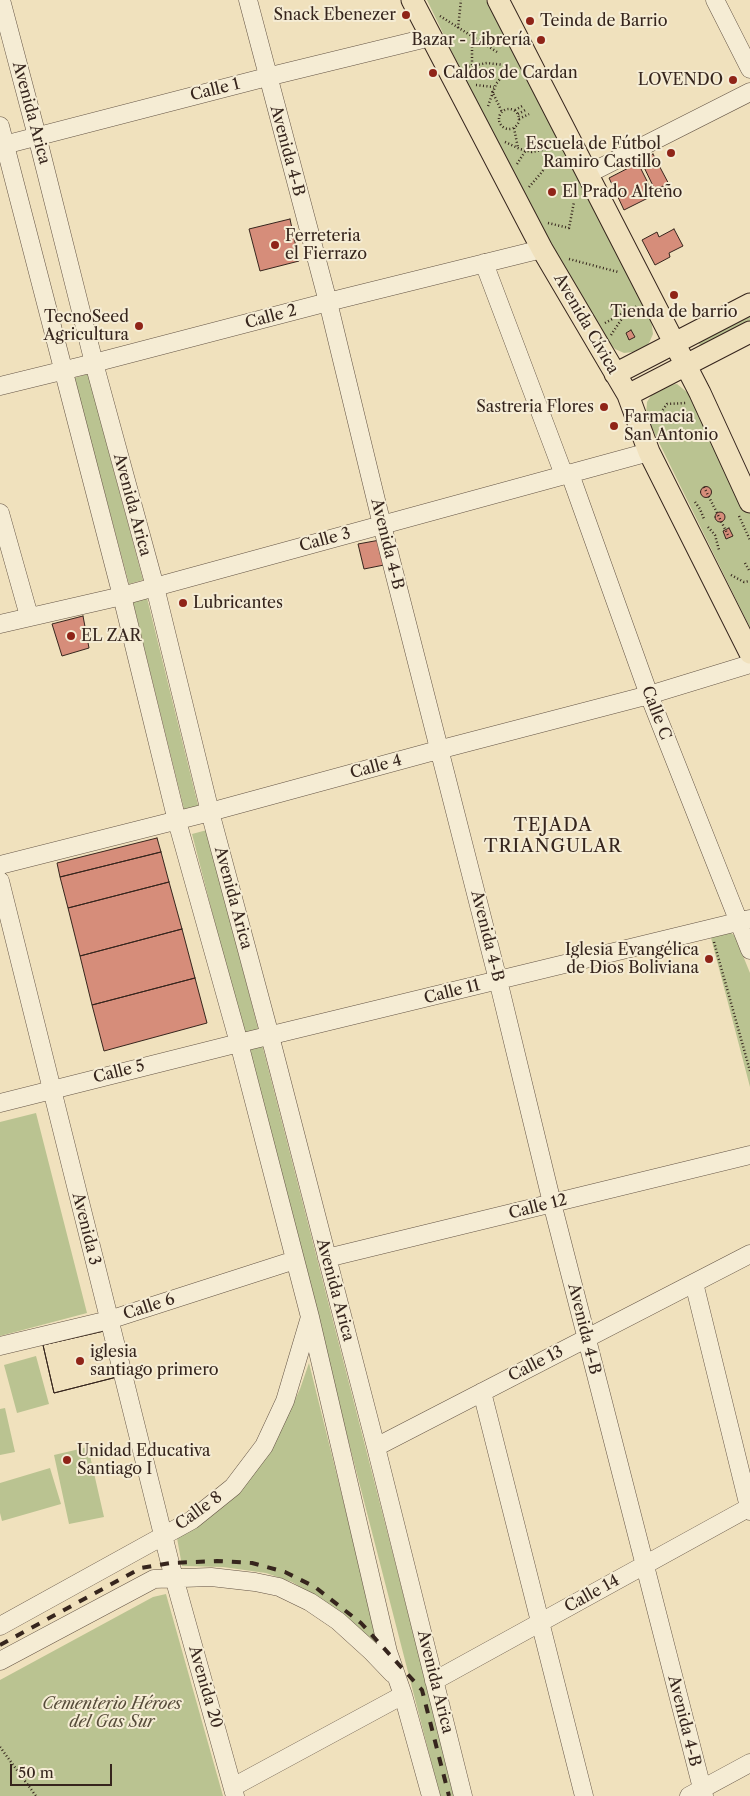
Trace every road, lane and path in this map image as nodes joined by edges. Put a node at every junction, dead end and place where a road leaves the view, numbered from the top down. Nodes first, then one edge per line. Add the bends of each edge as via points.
1 (1, 0) edge
2 (248, 0) edge
3 (412, 0) edge
4 (461, 0) edge
5 (715, 0) edge
6 (504, 2) edge
7 (434, 12) dead end
8 (458, 28) junction
9 (472, 36) junction
10 (431, 37) junction
11 (497, 52) dead end
12 (504, 64) dead end
13 (472, 65) junction
14 (461, 68) dead end
15 (750, 68) edge
16 (506, 70) dead end
17 (267, 77) junction
18 (470, 86) dead end
19 (494, 87) junction
20 (492, 91) junction
21 (750, 92) edge
22 (524, 104) dead end
23 (488, 106) dead end
24 (527, 109) dead end
25 (514, 110) junction
26 (502, 112) junction
27 (518, 114) junction
28 (529, 114) dead end
29 (520, 119) junction
30 (0, 126) edge
31 (514, 128) junction
32 (37, 136) junction
33 (504, 142) dead end
34 (2, 145) edge
35 (518, 148) junction
36 (547, 149) dead end
37 (526, 150) junction
38 (551, 157) dead end
39 (513, 168) dead end
40 (588, 174) junction
41 (524, 191) dead end
42 (574, 202) dead end
43 (540, 221) dead end
44 (542, 249) junction
45 (569, 259) dead end
46 (484, 263) junction
47 (620, 272) dead end
48 (328, 302) junction
49 (639, 304) dead end
50 (750, 304) edge
51 (645, 317) dead end
52 (604, 324) dead end
53 (750, 332) edge
54 (610, 336) dead end
55 (675, 343) junction
56 (94, 364) junction
57 (686, 365) junction
58 (64, 370) junction
59 (615, 374) junction
60 (0, 386) edge
61 (628, 395) junction
62 (687, 405) dead end
63 (659, 428) dead end
64 (649, 452) junction
65 (567, 475) junction
66 (704, 487) dead end
67 (689, 495) dead end
68 (744, 507) edge
69 (0, 513) edge
70 (382, 525) junction
71 (729, 537) dead end
72 (750, 540) edge
73 (720, 552) dead end
74 (745, 563) dead end
75 (727, 572) dead end
76 (750, 572) edge
77 (750, 581) edge
78 (154, 587) junction
79 (122, 596) junction
80 (29, 616) junction
81 (0, 624) edge
82 (750, 653) edge
83 (750, 664) edge
84 (649, 695) junction
85 (438, 750) junction
86 (210, 812) junction
87 (177, 821) junction
88 (0, 865) edge
89 (0, 881) edge
90 (744, 920) edge
91 (711, 928) junction
92 (750, 950) edge
93 (498, 980) junction
94 (270, 1036) junction
95 (238, 1043) junction
96 (750, 1071) edge
97 (51, 1089) junction
98 (0, 1103) edge
99 (750, 1155) edge
100 (552, 1203) junction
101 (750, 1254) edge
102 (327, 1258) junction
103 (295, 1260) junction
104 (694, 1283) junction
105 (310, 1317) junction
106 (109, 1320) junction
107 (586, 1339) junction
108 (0, 1346) edge
109 (482, 1392) junction
110 (376, 1447) junction
111 (750, 1509) edge
112 (164, 1536) junction
113 (644, 1565) junction
114 (174, 1578) junction
115 (540, 1622) junction
116 (0, 1626) edge
117 (0, 1661) edge
118 (397, 1676) junction
119 (434, 1681) junction
120 (403, 1695) junction
121 (0, 1747) edge
122 (750, 1763) edge
123 (234, 1791) edge
124 (698, 1794) edge
125 (36, 1796) edge
126 (432, 1796) edge
127 (463, 1796) edge
128 (584, 1796) edge

1 - 32 street, Avenida Arica
2 - 17 street, Avenida 4-B
3 - 10 main road, Avenida Cívica
4 - 8 path
5 - 15 street
6 - 40 main road
7 - 8 path
8 - 9 path
9 - 11 path
9 - 13 path
10 - 17 street, Calle 1
10 - 44 main road, Avenida Cívica
12 - 13 path
13 - 14 path
16 - 19 path
17 - 32 street, Calle 1
17 - 48 street, Avenida 4-B
18 - 19 path
19 - 20 path
20 - 23 path
20 - 26 path
21 - 40 street
22 - 25 path
24 - 27 path
25 - 26 path
25 - 27 path
26 - 31 path via 499,118 502,127
27 - 29 path
28 - 29 path
29 - 31 path
30 - 34 street, Avenida Arica
31 - 35 path
32 - 34 street, Calle 1
32 - 56 street, Avenida Arica
33 - 35 path
34 - 58 street, Avenida Arica
35 - 37 path
36 - 37 path
37 - 39 path
38 - 41 path via 533,184
40 - 55 main road
42 - 43 path via 569,228
44 - 46 street, Calle 2
44 - 59 main road, Avenida Cívica
45 - 47 path
46 - 48 street, Calle 2
46 - 65 street, Calle C
48 - 56 street, Calle 2
48 - 70 street, Avenida 4-B
49 - 52 path
50 - 55 main road
51 - 54 path via 623,317
53 - 57 main road
55 - 57 main road
55 - 59 main road
56 - 58 street, Calle 2
56 - 78 street, Avenida Arica
57 - 61 main road
57 - 68 main road
58 - 60 street, Calle 2
58 - 79 street, Avenida Arica
59 - 61 main road, Avenida Cívica
61 - 64 main road, Avenida Cívica
62 - 63 path via 686,402 668,404 657,418
64 - 65 street, Calle 3
64 - 82 main road, Avenida Cívica
65 - 70 street, Calle 3
65 - 84 street, Calle C
66 - 71 path
67 - 73 path via 715,535
68 - 72 path
69 - 80 street
70 - 78 street, Calle 3
70 - 85 street, Avenida 4-B
74 - 76 path
75 - 77 path via 738,580
78 - 79 street, Calle 3
78 - 86 street, Avenida Arica
79 - 80 street, Calle 3
79 - 87 street, Avenida Arica
80 - 81 street, Calle 3
83 - 84 street, Calle 4
84 - 85 street, Calle 4
84 - 90 street, Calle C
85 - 86 street, Calle 4
85 - 93 street, Avenida 4-B
86 - 87 street, Calle 4
86 - 94 street, Avenida Arica
87 - 88 street, Calle 4
87 - 95 street, Avenida Arica
89 - 97 street, Avenida 3
90 - 91 street, Calle 11
90 - 92 street, Calle C
91 - 93 street, Calle 11
91 - 96 path
93 - 94 street, Calle 11
93 - 100 street, Avenida 4-B
94 - 95 street, Calle 11
94 - 102 street, Avenida Arica
95 - 97 street, Calle 5
95 - 103 street, Avenida Arica
97 - 98 street, Calle 5
97 - 106 street, Avenida 3
99 - 100 street, Calle 12
100 - 102 street, Calle 12
100 - 107 street, Avenida 4-B
101 - 104 street, Calle 13
102 - 110 street, Avenida Arica
103 - 105 street, Avenida Arica
103 - 106 street, Calle 6
104 - 107 street, Calle 13
104 - 111 street
105 - 112 street, Calle 8 via 285,1401 264,1446 233,1486 192,1520
105 - 118 street, Avenida Arica via 388,1652
106 - 108 street, Calle 6
106 - 112 street, Avenida 3
107 - 109 street, Calle 13
107 - 113 street, Avenida 4-B
109 - 110 street, Calle 13
109 - 115 street
110 - 119 street, Avenida Arica
111 - 113 street, Calle 14
112 - 114 street, Avenida 3
112 - 116 street, Calle 8
113 - 115 street, Calle 14
113 - 124 street, Avenida 4-B
114 - 117 street via 154,1580
114 - 118 street via 211,1577 279,1587 310,1602 338,1622
114 - 123 street, Avenida 20
115 - 119 street, Calle 14
115 - 128 street
118 - 120 street, Avenida Arica
119 - 127 street, Avenida Arica
120 - 123 street
120 - 126 street, Avenida Arica
121 - 125 path
122 - 124 street

